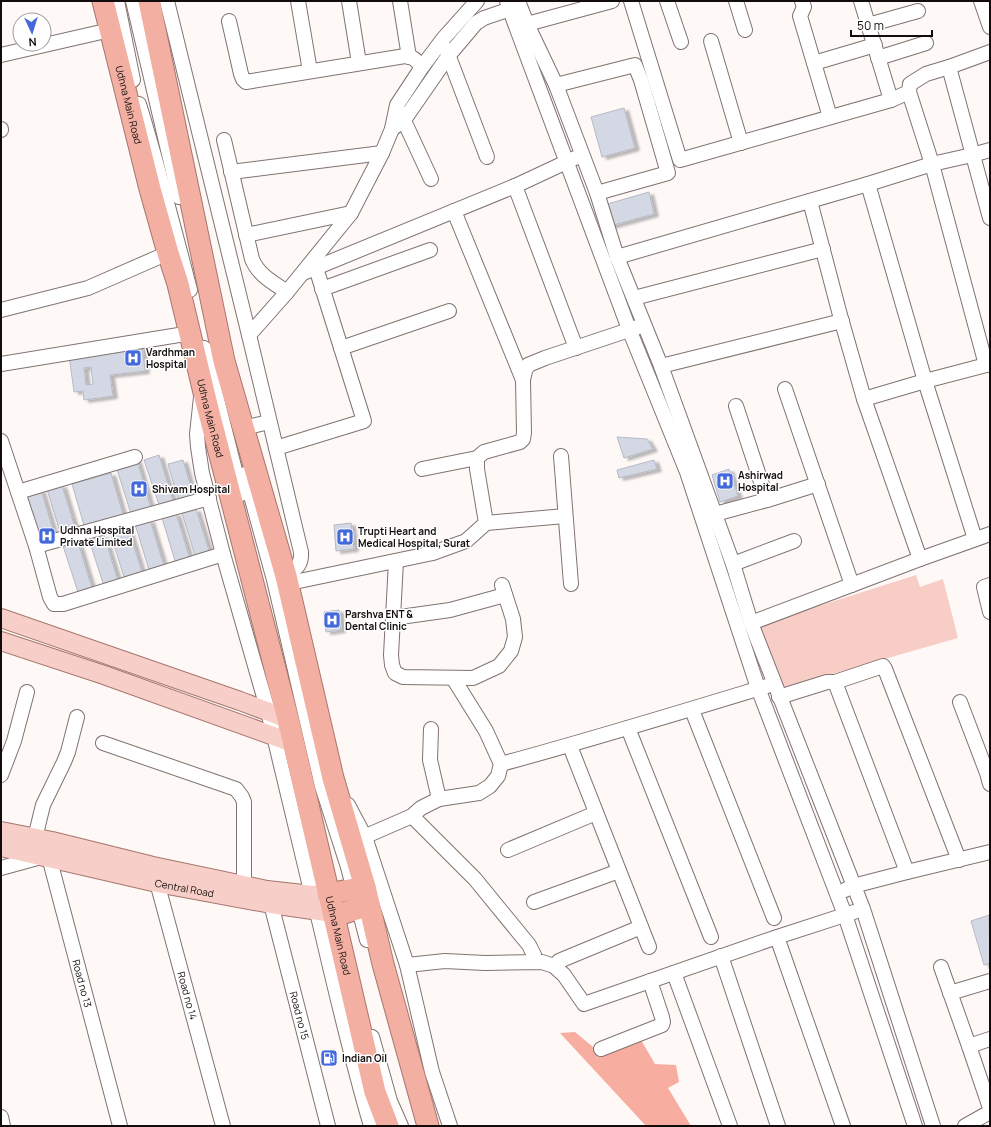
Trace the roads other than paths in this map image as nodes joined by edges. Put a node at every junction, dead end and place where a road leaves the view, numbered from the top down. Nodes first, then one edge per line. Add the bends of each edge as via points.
1 (103, 1) edge
2 (117, 1) edge
3 (133, 1) edge
4 (149, 1) edge
5 (167, 1) edge
6 (298, 1) edge
7 (349, 1) edge
8 (400, 1) edge
9 (477, 1) edge
10 (612, 1) edge
11 (631, 1) edge
12 (667, 1) edge
13 (736, 1) edge
14 (802, 1) edge
15 (862, 1) edge
16 (981, 1) edge
17 (514, 4) edge
18 (918, 10) dead end
19 (229, 21) dead end
20 (527, 24) junction
21 (868, 25) junction
22 (990, 27) edge
23 (110, 30) junction
24 (745, 30) dead end
25 (443, 39) junction
26 (711, 41) dead end
27 (681, 42) dead end
28 (926, 43) dead end
29 (876, 52) junction
30 (990, 52) edge
31 (1, 55) edge
32 (449, 55) junction
33 (409, 56) junction
34 (360, 63) junction
35 (814, 63) junction
36 (422, 67) junction
37 (949, 67) junction
38 (310, 71) junction
39 (556, 85) junction
40 (909, 92) junction
41 (891, 100) junction
42 (397, 105) junction
43 (830, 117) junction
44 (404, 120) junction
45 (392, 129) junction
46 (224, 140) dead end
47 (741, 143) junction
48 (990, 150) edge
49 (382, 153) junction
50 (583, 155) junction
51 (972, 155) junction
52 (487, 157) dead end
53 (566, 162) junction
54 (932, 164) junction
55 (231, 172) junction
56 (431, 179) dead end
57 (868, 184) junction
58 (515, 186) junction
59 (597, 193) junction
60 (810, 201) junction
61 (454, 211) junction
62 (351, 213) junction
63 (990, 218) edge
64 (246, 235) junction
65 (184, 249) junction
66 (823, 249) junction
67 (430, 250) dead end
68 (617, 257) junction
69 (316, 268) junction
70 (302, 274) junction
71 (322, 289) junction
72 (287, 292) junction
73 (634, 298) junction
74 (1, 310) edge
75 (449, 311) dead end
76 (842, 320) junction
77 (644, 325) junction
78 (629, 329) junction
79 (191, 333) junction
80 (249, 335) junction
81 (341, 348) junction
82 (576, 348) junction
83 (1, 364) edge
84 (988, 365) edge
85 (661, 366) junction
86 (523, 380) junction
87 (925, 381) junction
88 (202, 385) junction
89 (785, 389) dead end
90 (864, 399) junction
91 (736, 406) dead end
92 (269, 422) junction
93 (243, 428) junction
94 (2, 441) edge
95 (276, 448) junction
96 (561, 456) dead end
97 (135, 457) dead end
98 (477, 458) junction
99 (422, 468) dead end
100 (818, 484) junction
101 (18, 492) junction
102 (209, 498) junction
103 (767, 500) junction
104 (715, 514) junction
105 (565, 516) junction
106 (486, 523) junction
107 (990, 534) edge
108 (975, 539) junction
109 (794, 541) dead end
110 (36, 546) junction
111 (223, 554) junction
112 (920, 558) junction
113 (396, 561) junction
114 (733, 564) junction
115 (571, 584) dead end
116 (273, 585) junction
117 (852, 585) junction
118 (990, 585) edge
119 (990, 612) edge
120 (1, 618) edge
121 (393, 618) junction
122 (751, 623) junction
123 (1, 641) edge
124 (452, 678) junction
125 (835, 682) junction
126 (774, 683) junction
127 (758, 688) junction
128 (27, 692) dead end
129 (779, 697) junction
130 (960, 702) dead end
131 (692, 710) junction
132 (268, 711) junction
133 (76, 716) dead end
134 (288, 719) junction
135 (628, 728) junction
136 (431, 729) dead end
137 (274, 735) junction
138 (103, 743) dead end
139 (293, 743) junction
140 (570, 746) junction
141 (500, 764) junction
142 (1, 775) edge
143 (990, 784) edge
144 (439, 799) junction
145 (596, 813) junction
146 (412, 816) junction
147 (1, 831) edge
148 (358, 839) junction
149 (1, 847) edge
150 (45, 848) junction
151 (508, 850) dead end
152 (990, 852) edge
153 (959, 860) junction
154 (1, 868) edge
155 (619, 870) junction
156 (907, 872) junction
157 (155, 874) junction
158 (244, 885) junction
159 (853, 886) junction
160 (837, 894) junction
161 (342, 901) junction
162 (534, 902) dead end
163 (271, 904) junction
164 (863, 909) junction
165 (845, 915) junction
166 (774, 918) dead end
167 (641, 927) junction
168 (711, 936) dead end
169 (777, 937) junction
170 (649, 947) dead end
171 (721, 956) junction
172 (535, 962) junction
173 (407, 965) junction
174 (554, 966) junction
175 (941, 967) dead end
176 (674, 973) junction
177 (650, 981) junction
178 (990, 981) edge
179 (950, 993) junction
180 (990, 1039) edge
181 (969, 1046) junction
182 (601, 1049) dead end
183 (990, 1108) edge
184 (990, 1112) edge
185 (1, 1117) edge
186 (3, 1126) edge
187 (120, 1126) edge
188 (223, 1126) edge
189 (328, 1126) edge
190 (371, 1126) edge
191 (388, 1126) edge
192 (401, 1126) edge
193 (418, 1126) edge
194 (428, 1126) edge
195 (450, 1126) edge
196 (730, 1126) edge
197 (778, 1126) edge
198 (843, 1126) edge
199 (915, 1126) edge
200 (933, 1126) edge
201 (965, 1126) edge

1 - 23 highway, Udhna Main Road
2 - 65 street via 136,96
3 - 65 street via 173,168
4 - 65 highway
5 - 80 street
6 - 38 street
7 - 34 street
8 - 33 street
9 - 25 street
10 - 20 street
11 - 47 street via 680,160
12 - 27 street
13 - 24 street
14 - 35 street via 804,7 800,16
15 - 21 street
16 - 22 street
17 - 20 street
17 - 32 street via 476,23
17 - 53 street
18 - 21 street
19 - 38 street via 241,74 246,82
20 - 39 street
21 - 29 street
23 - 31 street
23 - 65 highway, Udhna Main Road via 150,189
25 - 32 street
25 - 36 street
26 - 47 street
28 - 29 street
29 - 35 street
29 - 41 street
30 - 37 street
32 - 44 street
32 - 52 street
33 - 34 street
33 - 36 street via 416,59
34 - 38 street
35 - 43 street
36 - 42 street
37 - 40 street via 926,74 910,84
37 - 51 street
39 - 50 street
39 - 59 street via 636,65 668,173
40 - 41 street
40 - 54 street
41 - 43 street
42 - 44 street
42 - 45 street
43 - 47 street
44 - 45 street
44 - 56 street
45 - 49 street
46 - 55 street
48 - 51 street
49 - 55 street
49 - 62 street
50 - 53 street
50 - 59 street
51 - 54 street
51 - 63 street
53 - 58 street
53 - 78 street
54 - 57 street
54 - 84 street
55 - 64 street
57 - 60 street
57 - 87 street
58 - 61 street
58 - 82 street
59 - 68 street
60 - 66 street
60 - 68 street
61 - 69 street
61 - 86 street
62 - 64 street
62 - 70 street
64 - 72 street via 254,266
65 - 74 street via 88,288
65 - 79 highway, Udhna Main Road via 178,284
65 - 93 highway via 224,361
65 - 116 street
66 - 73 street
66 - 76 street
67 - 71 street
68 - 73 street
69 - 70 street
69 - 71 street
70 - 72 street
71 - 81 street
72 - 80 street
73 - 77 street
75 - 81 street
76 - 85 street
76 - 90 street
77 - 78 street
77 - 85 street
78 - 82 street
78 - 127 street via 687,472
79 - 83 street
79 - 88 highway, Udhna Main Road
80 - 92 street
81 - 95 street via 364,421
82 - 86 street via 528,365
84 - 87 street
85 - 104 street
86 - 98 street via 523,439 484,452
87 - 90 street
87 - 108 street
88 - 102 street via 197,434 202,473
88 - 116 highway, Udhna Main Road
89 - 100 street
90 - 112 street
91 - 103 street
92 - 93 street
92 - 95 street
93 - 116 highway
94 - 101 street
95 - 116 street via 301,558 296,568
96 - 105 street
97 - 101 street
98 - 99 street
98 - 106 street
100 - 103 street
100 - 117 street
101 - 110 street
102 - 110 street
102 - 111 street
103 - 104 street
104 - 114 street
105 - 106 street
105 - 115 street
106 - 113 street via 466,541 432,554
107 - 108 street
108 - 112 street
109 - 114 street
110 - 111 street via 54,604 78,599
111 - 132 street
112 - 117 street
113 - 116 street
113 - 121 street
114 - 122 street
116 - 134 highway, Udhna Main Road
116 - 148 highway via 333,778
116 - 161 street via 318,812
117 - 122 street
118 - 119 street via 984,587
120 - 132 main road
121 - 124 street via 391,655 395,673 403,677
121 - 124 street via 450,610 503,590 513,619 515,637 511,651 499,666 473,678
122 - 126 street
123 - 137 main road
124 - 141 street via 486,731
125 - 129 street via 827,682
125 - 153 street via 883,666
125 - 156 street
126 - 127 street
126 - 129 street
127 - 131 street
127 - 160 street
128 - 142 street via 14,741
129 - 159 street
130 - 143 street
131 - 135 street
131 - 166 street
132 - 134 main road
132 - 137 street
133 - 150 street via 68,752 43,805
134 - 139 highway, Udhna Main Road
135 - 140 street
135 - 168 street
136 - 144 street via 430,760
137 - 139 main road
137 - 161 street
138 - 158 street via 236,789 244,802
139 - 161 highway, Udhna Main Road
140 - 141 street
140 - 145 street
141 - 144 street via 498,776 490,786 479,793
144 - 146 street
145 - 151 street
145 - 155 street
146 - 148 street
146 - 172 street via 475,879 529,945
147 - 150 main road, Central Road
148 - 161 highway
148 - 173 street
149 - 150 main road, Central Road
150 - 154 street
150 - 157 main road, Central Road
150 - 187 street, Road no 13
152 - 153 street
153 - 156 street
155 - 162 street
155 - 167 street
156 - 159 street
157 - 158 main road, Central Road
157 - 163 main road, Central Road
157 - 188 street, Road no 14
158 - 161 main road, Central Road
159 - 160 street
159 - 164 street
160 - 165 street
161 - 163 main road, Central Road
161 - 190 street via 358,1082
161 - 191 highway, Udhna Main Road via 375,1092
161 - 192 street via 361,1000 390,1101
161 - 193 street
161 - 194 highway via 383,964
163 - 189 street, Road no 15
164 - 165 street
164 - 200 street
165 - 169 street
165 - 199 street
167 - 170 street
167 - 174 street via 559,961
169 - 171 street
169 - 198 street
171 - 176 street
171 - 197 street
172 - 173 street via 445,961
172 - 174 street
173 - 195 street via 432,1072
174 - 177 street via 564,975 584,1004
175 - 179 street
176 - 177 street
176 - 196 street
177 - 182 street via 662,1017 662,1025
178 - 179 street
179 - 181 street
180 - 181 street
181 - 183 street
184 - 201 street
185 - 186 street

